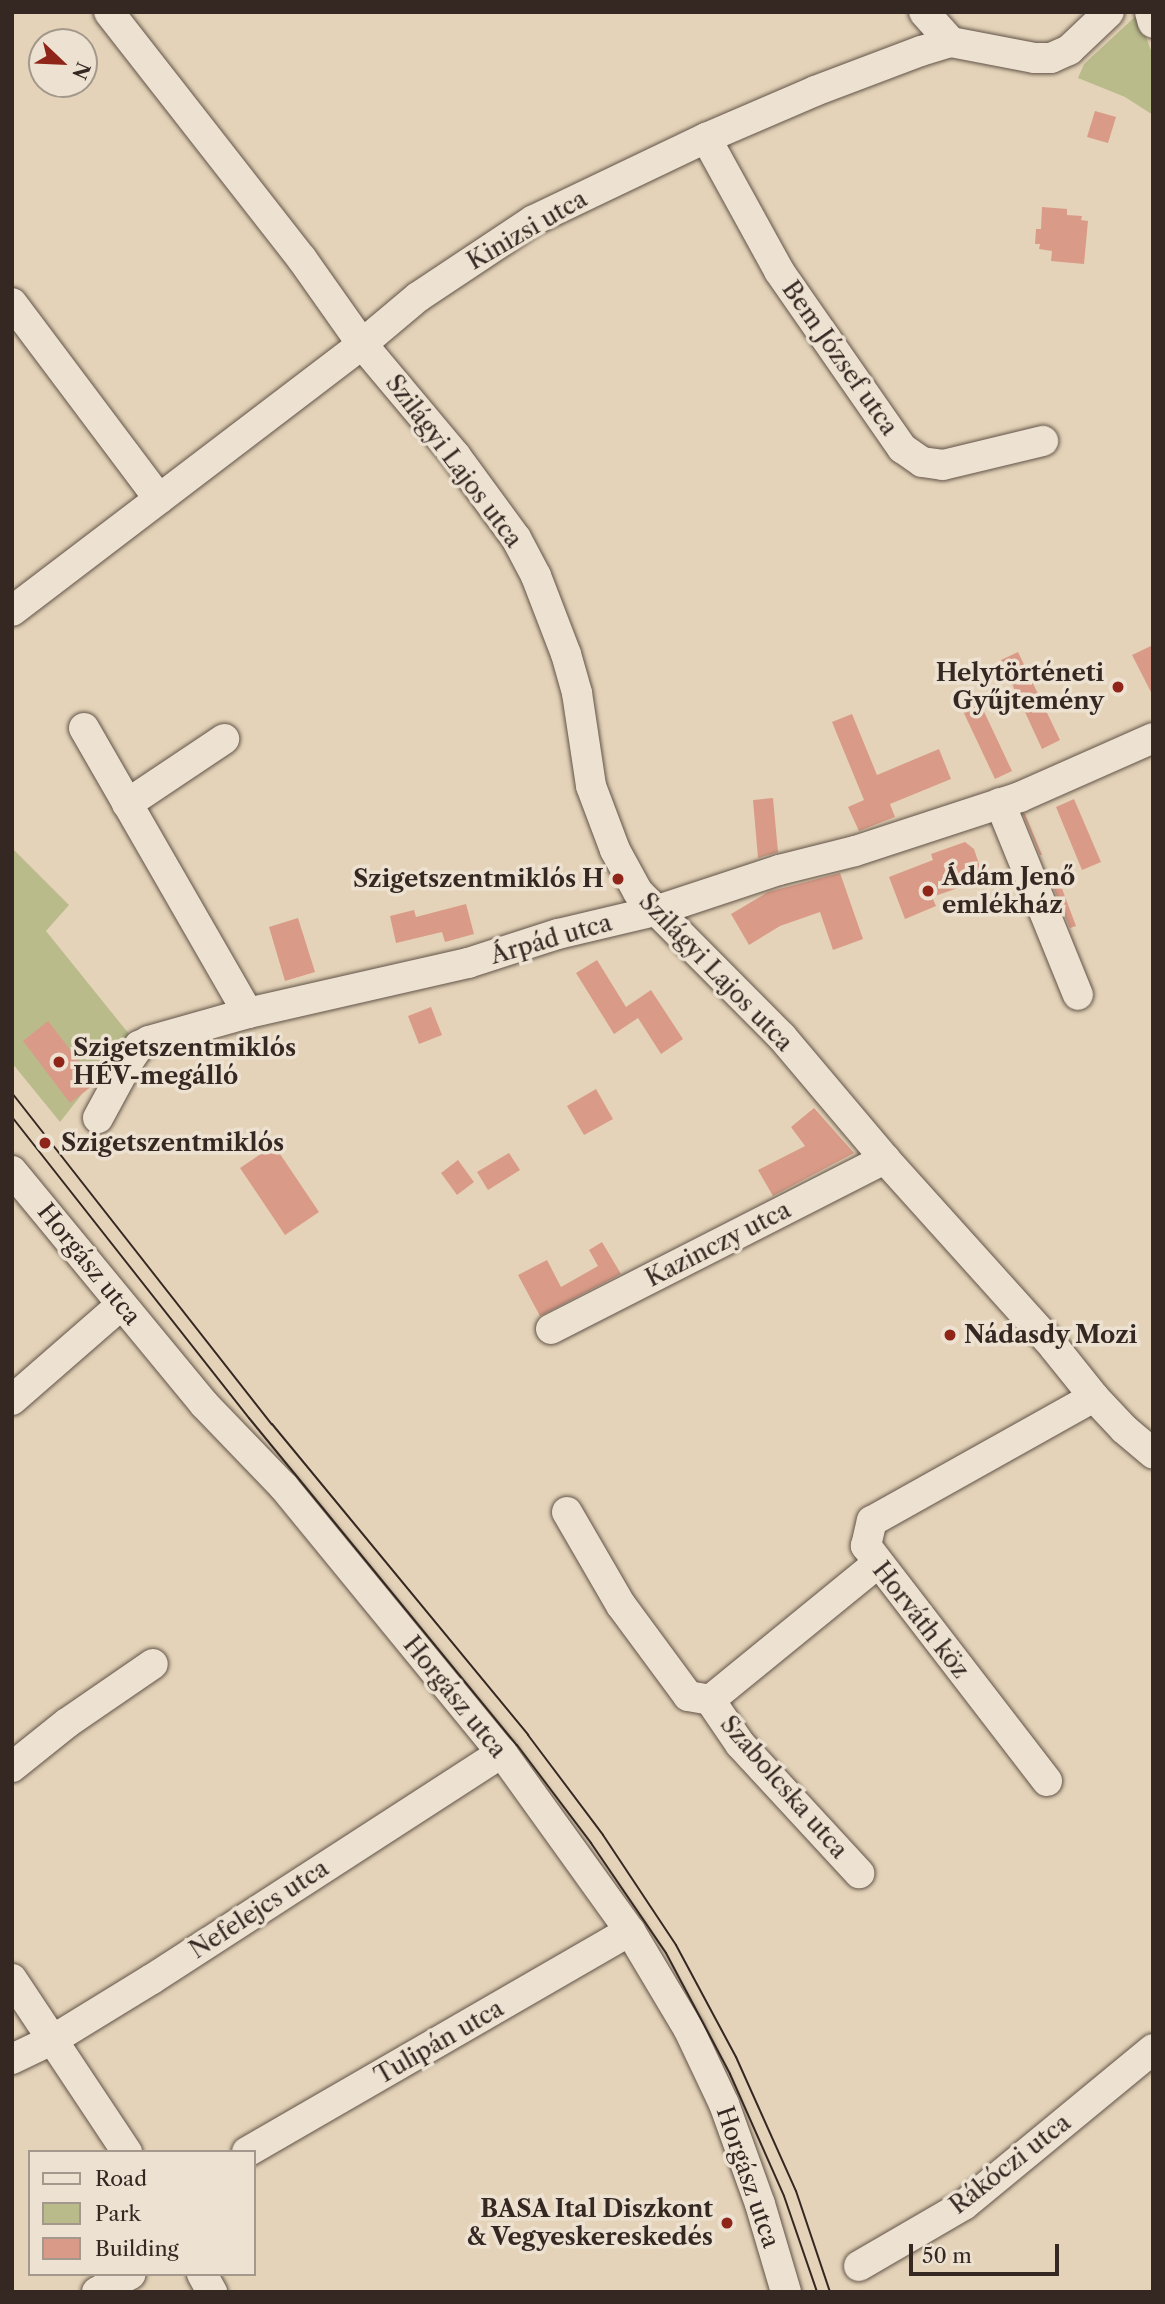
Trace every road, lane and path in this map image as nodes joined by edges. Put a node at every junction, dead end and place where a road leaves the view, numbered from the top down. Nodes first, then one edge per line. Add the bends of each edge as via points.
1 (109, 12) edge
2 (924, 12) edge
3 (1109, 12) edge
4 (1150, 12) edge
5 (1153, 23) edge
6 (951, 42) junction
7 (706, 138) junction
8 (12, 303) edge
9 (362, 344) junction
10 (1043, 441) dead end
11 (159, 499) junction
12 (12, 611) edge
13 (83, 728) dead end
14 (224, 738) dead end
15 (1153, 738) edge
16 (1000, 803) junction
17 (127, 804) junction
18 (654, 911) junction
19 (1078, 995) dead end
20 (248, 1013) junction
21 (97, 1118) dead end
22 (885, 1159) junction
23 (13, 1174) edge
24 (121, 1305) junction
25 (551, 1329) dead end
26 (1094, 1397) junction
27 (12, 1400) edge
28 (1153, 1453) edge
29 (567, 1512) dead end
30 (877, 1564) junction
31 (153, 1664) dead end
32 (710, 1700) junction
33 (502, 1753) junction
34 (12, 1767) edge
35 (1046, 1781) dead end
36 (859, 1873) dead end
37 (629, 1931) junction
38 (12, 1979) edge
39 (54, 2039) junction
40 (1153, 2049) edge
41 (12, 2059) edge
42 (126, 2150) edge
43 (250, 2150) edge
44 (859, 2266) dead end
45 (127, 2276) edge
46 (203, 2276) edge
47 (97, 2292) edge
48 (212, 2292) edge
49 (786, 2292) edge

1 - 9 street, Szilágyi Lajos utca via 302,259
2 - 6 street
3 - 6 street via 1069,50 1051,58
4 - 5 street
6 - 7 street, Kinizsi utca via 815,91
7 - 9 street, Kinizsi utca via 534,220 418,297
7 - 10 street, Bem József utca via 779,271 902,448 922,462 943,465
8 - 11 street
9 - 11 street, Kinizsi utca
9 - 18 street, Szilágyi Lajos utca via 493,505 537,576 577,693 594,795 624,869
11 - 12 street, Kinizsi utca
13 - 17 street
14 - 17 street
15 - 16 street, Árpád utca
16 - 18 street, Árpád utca
16 - 19 street
17 - 20 street
18 - 20 street, Árpád utca via 558,934 468,963
18 - 22 street, Szilágyi Lajos utca via 782,1037
20 - 21 street, Árpád utca via 139,1046
22 - 25 street, Kazinczy utca
22 - 26 street, Szilágyi Lajos utca via 1046,1337
23 - 24 street, Horgász utca
24 - 27 street
24 - 33 street, Horgász utca via 204,1404 284,1487
26 - 28 street, Szilágyi Lajos utca
26 - 30 street, Horváth köz via 872,1521 866,1546
29 - 32 street, Szabolcska utca via 621,1605 688,1696
30 - 32 street, Szabolcska utca
30 - 35 street, Horváth köz
31 - 34 street
32 - 36 street, Szabolcska utca via 740,1744
33 - 37 street, Horgász utca
33 - 39 street, Nefelejcs utca
37 - 43 street, Tulipán utca
37 - 49 street, Horgász utca via 689,2030 724,2104
38 - 39 street
39 - 41 street, Nefelejcs utca
39 - 42 street
40 - 44 street, Rákóczi utca via 964,2205
45 - 47 street
46 - 48 street

